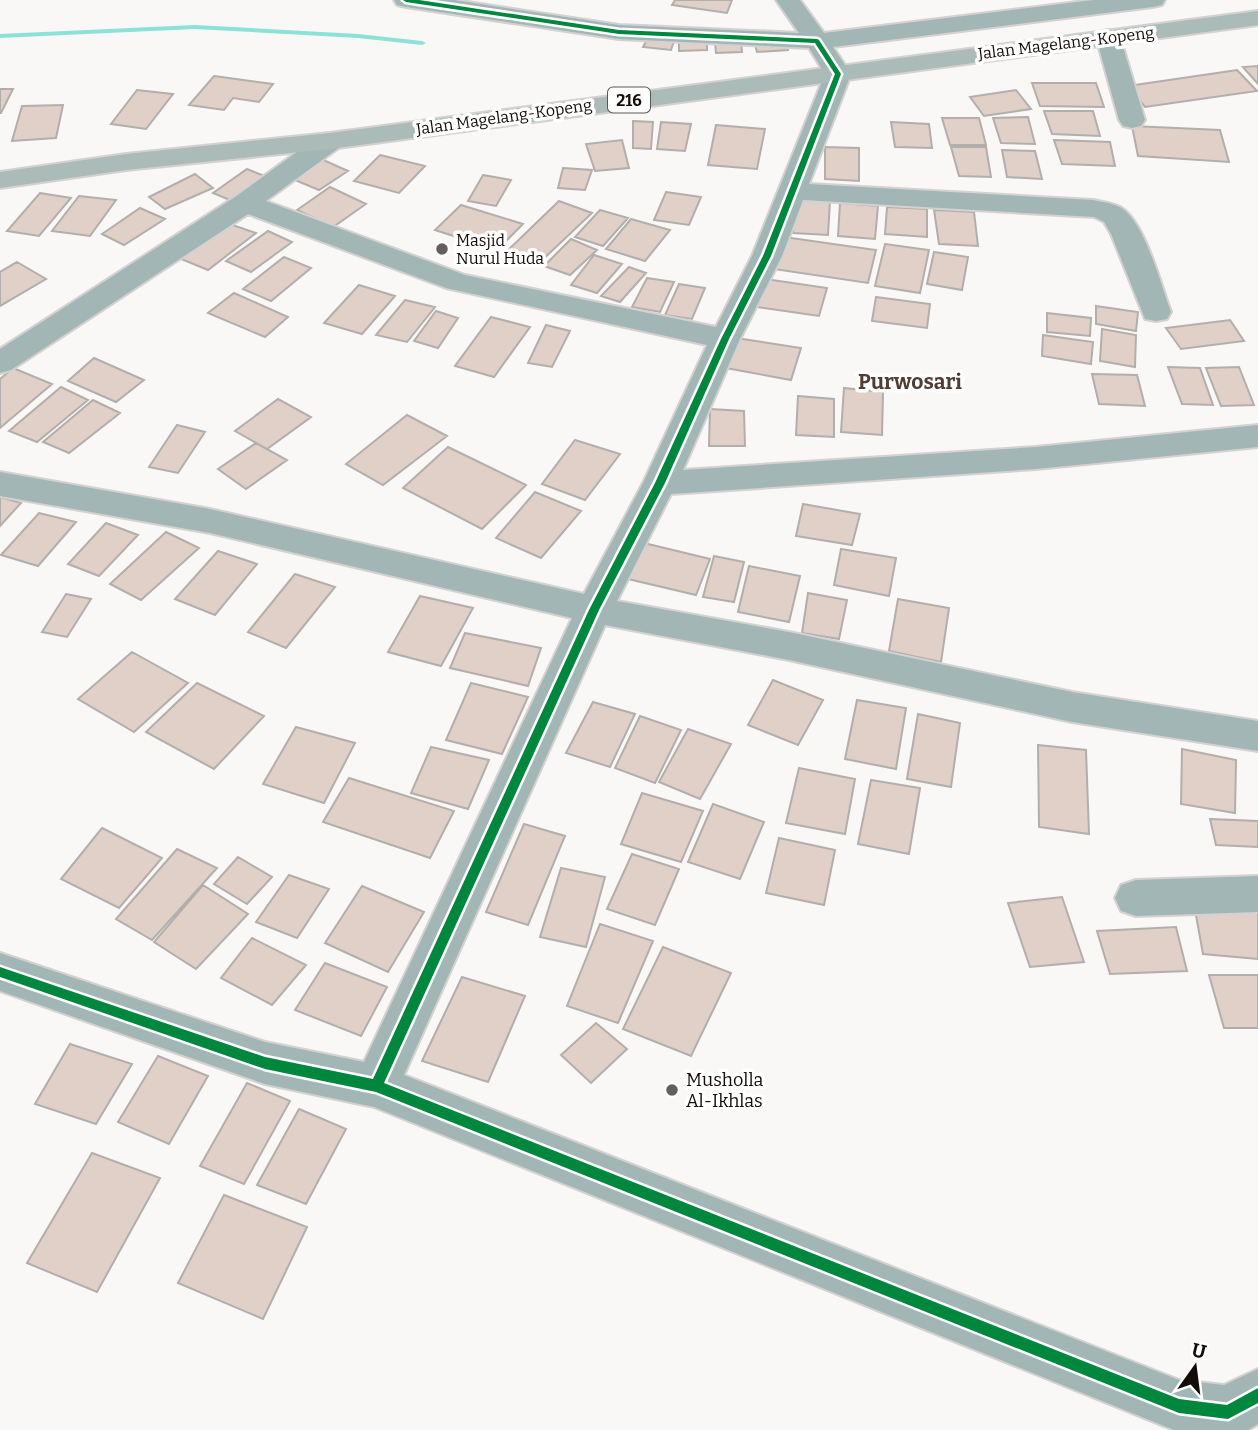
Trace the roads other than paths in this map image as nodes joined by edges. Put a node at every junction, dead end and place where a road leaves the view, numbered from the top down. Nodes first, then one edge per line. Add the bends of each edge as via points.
1 (405, 0) edge
2 (789, 0) edge
3 (931, 0) edge
4 (1153, 0) edge
5 (1258, 18) edge
6 (946, 27) junction
7 (1108, 37) junction
8 (817, 41) junction
9 (838, 74) junction
10 (1132, 120) dead end
11 (330, 141) junction
12 (0, 180) edge
13 (792, 191) junction
14 (245, 203) junction
15 (1156, 312) dead end
16 (0, 326) edge
17 (36, 339) junction
18 (725, 339) junction
19 (0, 363) edge
20 (1258, 436) edge
21 (660, 483) junction
22 (0, 484) edge
23 (594, 610) junction
24 (1258, 736) edge
25 (1258, 894) edge
26 (1136, 898) dead end
27 (0, 972) edge
28 (376, 1086) junction
29 (1258, 1395) edge

1 - 8 street via 619,32
2 - 8 street
3 - 6 street
4 - 6 street
5 - 7 main road, Jalan Magelang-Kopeng / 216
6 - 8 street
7 - 9 main road, Jalan Magelang-Kopeng / 216
7 - 10 street
8 - 9 street
9 - 11 main road, Jalan Magelang-Kopeng / 216
9 - 13 street
11 - 12 main road, Jalan Magelang-Kopeng / 216
11 - 14 street
13 - 15 street via 1109,212 1124,232
13 - 18 street via 767,256
14 - 17 street
14 - 18 street via 457,282
16 - 17 street
17 - 19 street
18 - 21 street
20 - 21 street via 1036,458
21 - 23 street
22 - 23 street via 210,521
23 - 24 street via 1072,707
23 - 28 street
25 - 26 street
27 - 28 street via 265,1063
28 - 29 street via 1179,1406 1227,1412

